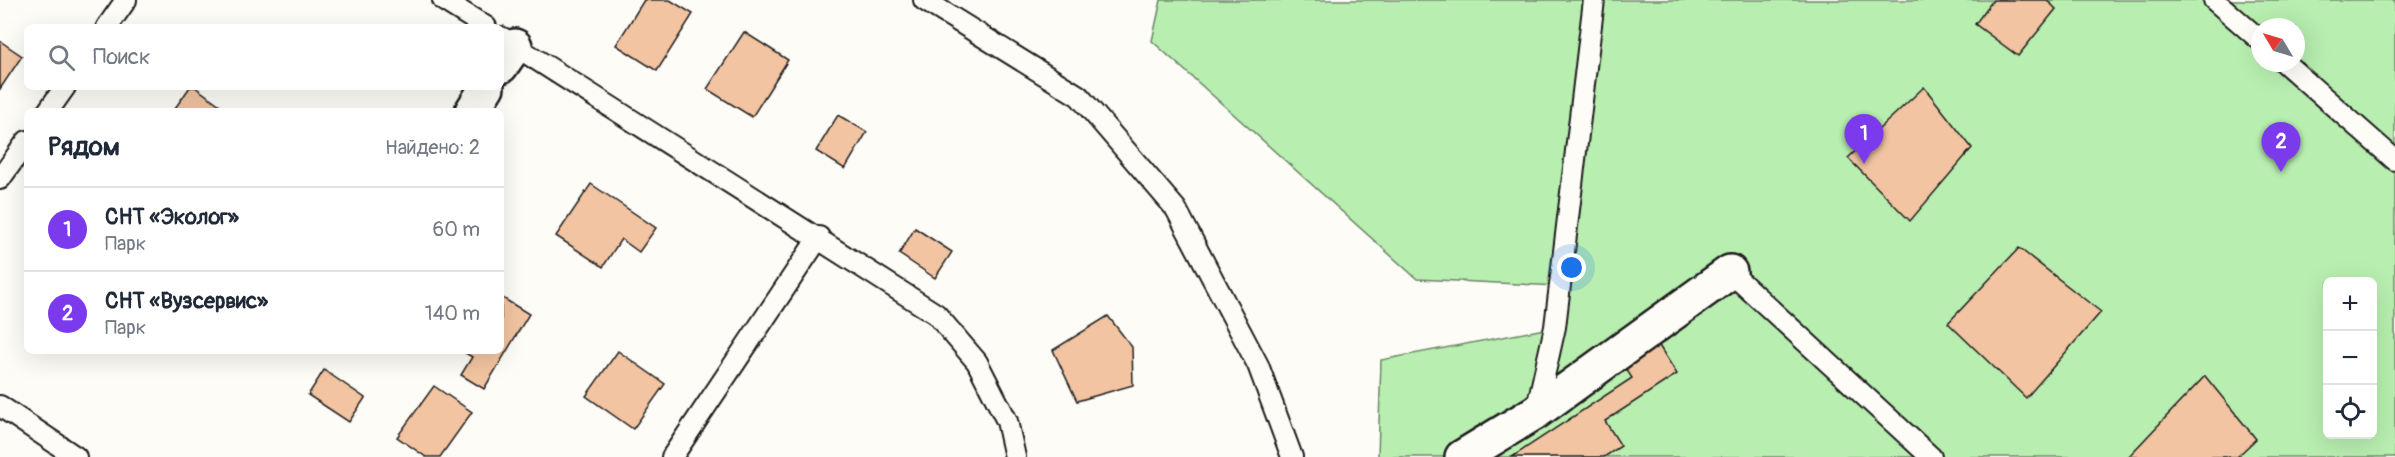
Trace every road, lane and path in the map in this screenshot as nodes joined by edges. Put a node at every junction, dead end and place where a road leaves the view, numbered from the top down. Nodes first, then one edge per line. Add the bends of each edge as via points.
1 (126, 0) edge
2 (443, 0) edge
3 (924, 0) edge
4 (1594, 0) edge
5 (2214, 0) edge
6 (109, 24) edge
7 (481, 24) edge
8 (2251, 32) edge
9 (506, 50) edge
10 (2296, 72) edge
11 (63, 90) edge
12 (486, 90) edge
13 (50, 108) edge
14 (474, 108) edge
15 (24, 145) edge
16 (2395, 160) edge
17 (0, 179) edge
18 (819, 237) junction
19 (1730, 272) joint
20 (0, 406) edge
21 (1536, 412) junction
22 (76, 457) edge
23 (672, 457) edge
24 (1015, 457) edge
25 (1292, 457) edge
26 (1462, 457) edge
27 (1931, 457) edge

1 - 6 lane
2 - 7 lane
3 - 25 lane via 1079,96 1176,209 1258,364
4 - 21 lane via 1555,327
5 - 8 lane
9 - 18 lane
10 - 16 lane
11 - 13 lane
12 - 14 street
15 - 17 lane
18 - 23 lane
18 - 24 lane via 936,314 977,362 1007,420
19 - 21 street
19 - 27 lane
20 - 22 lane
21 - 26 street

